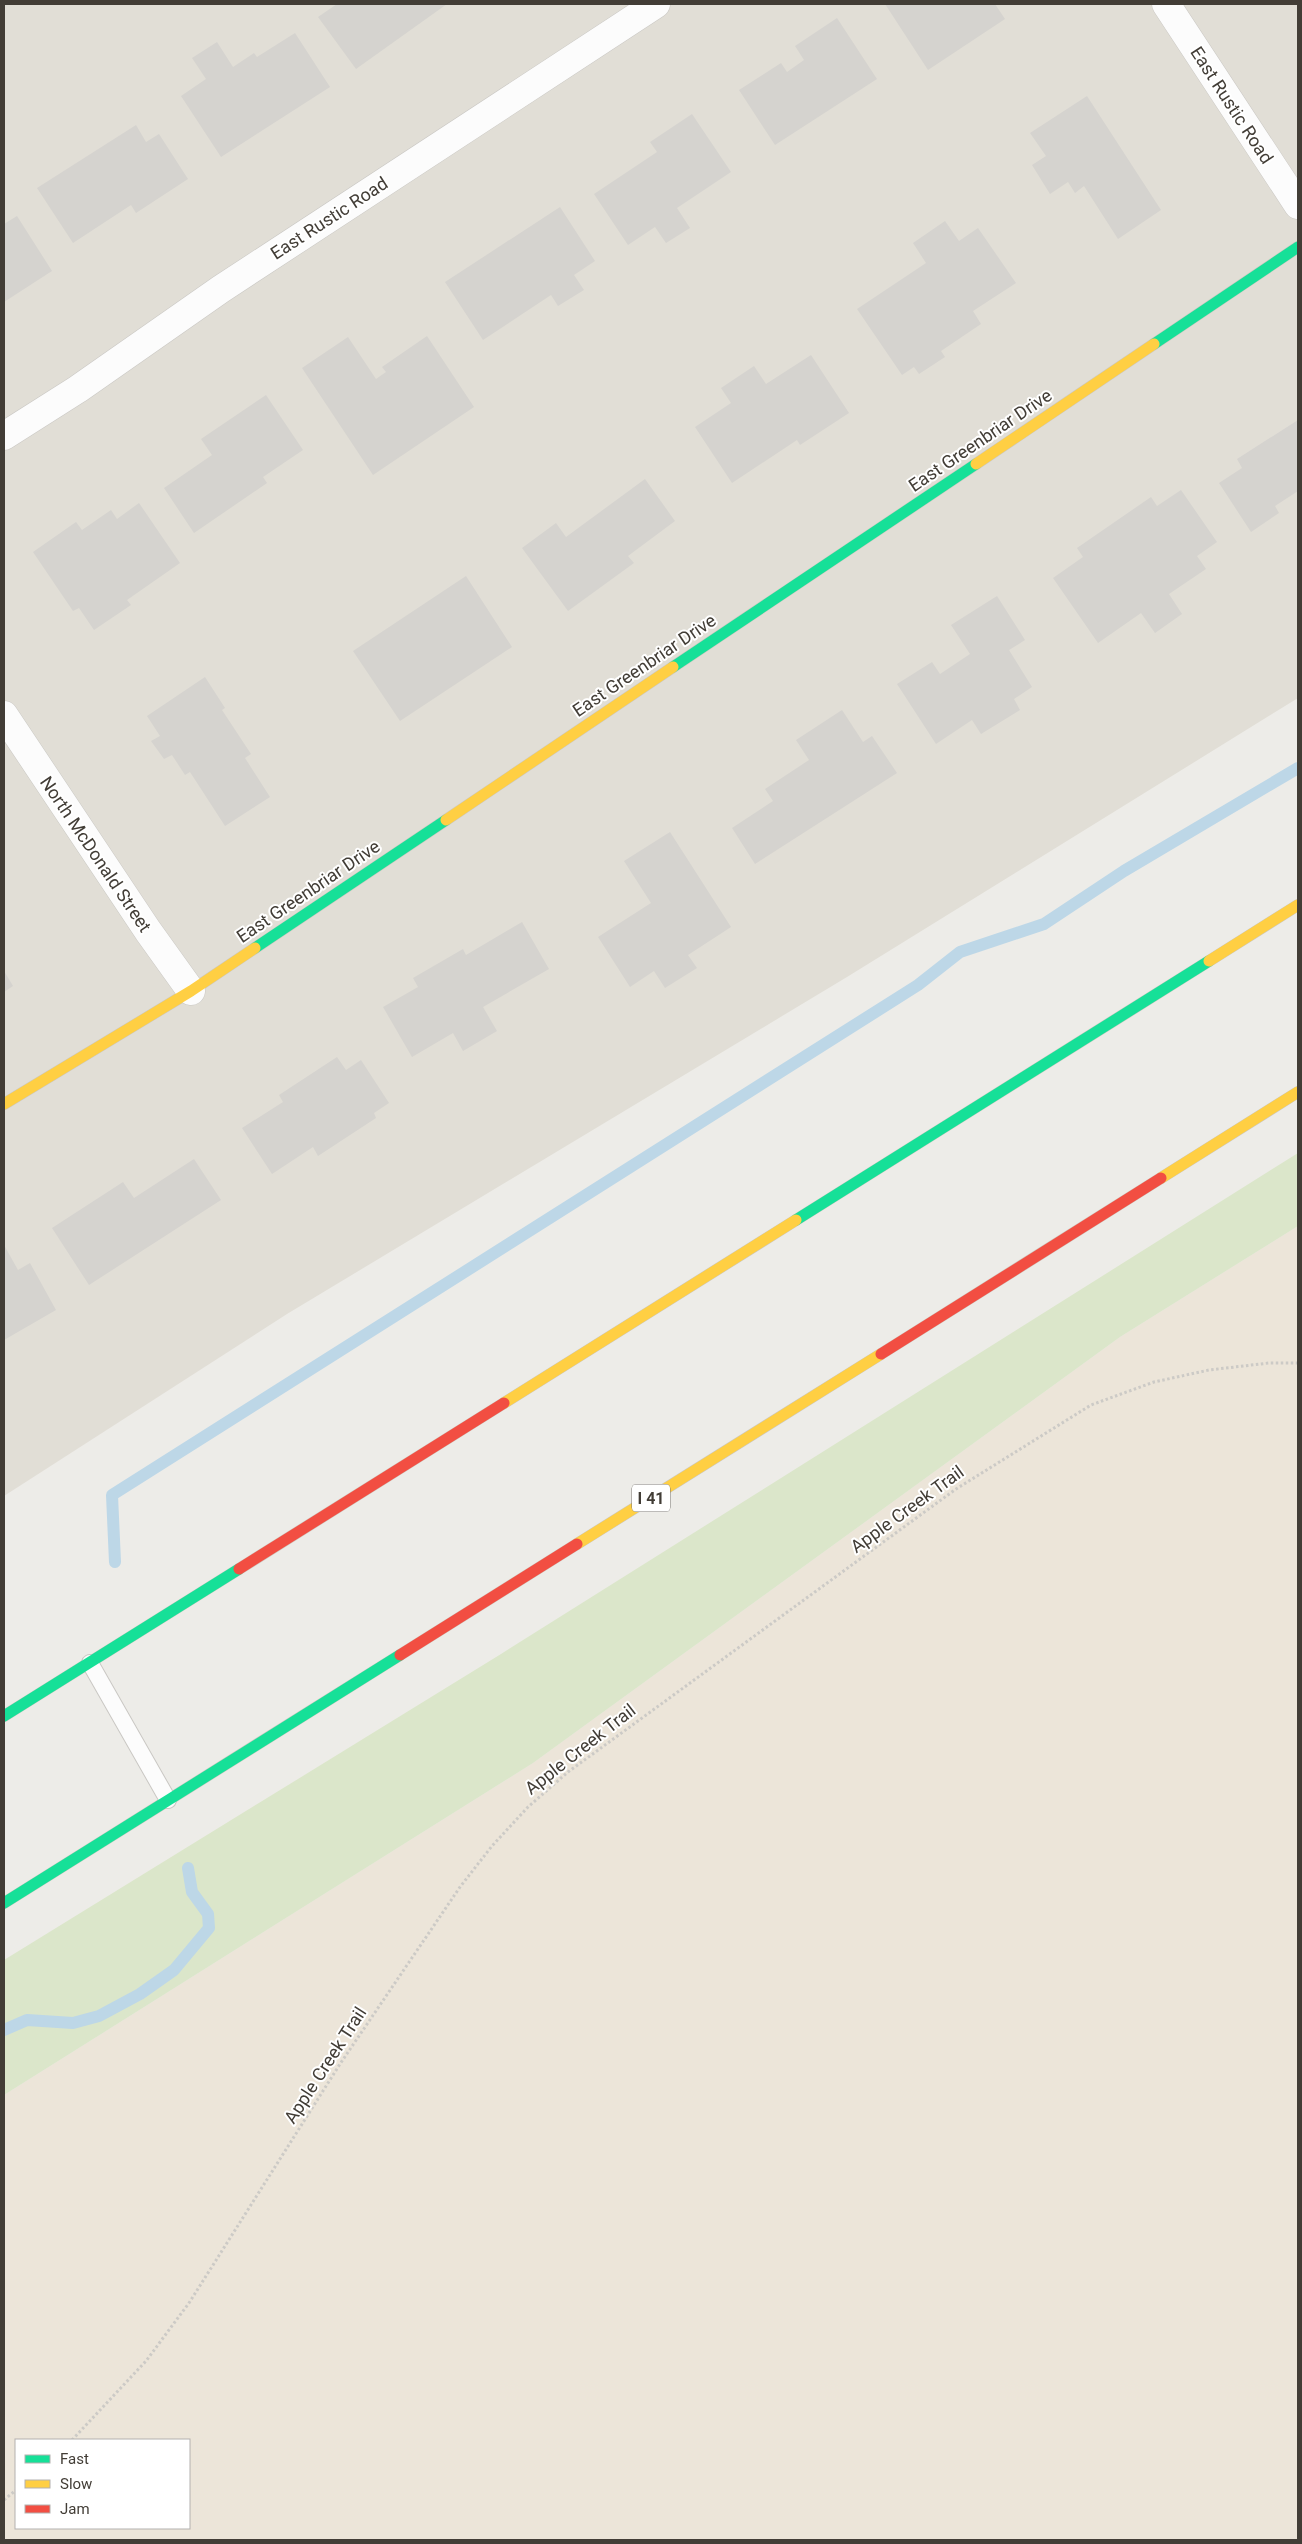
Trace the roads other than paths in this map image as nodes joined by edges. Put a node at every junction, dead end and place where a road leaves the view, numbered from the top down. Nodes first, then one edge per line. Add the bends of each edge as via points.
1 (656, 4) edge
2 (1166, 4) edge
3 (1298, 205) edge
4 (1298, 247) edge
5 (4, 436) edge
6 (4, 715) edge
7 (1298, 905) edge
8 (191, 991) junction
9 (1298, 1092) edge
10 (4, 1104) edge
11 (90, 1663) junction
12 (4, 1716) edge
13 (168, 1800) junction
14 (4, 1903) edge

1 - 5 street, East Rustic Road via 221,289 78,389
2 - 3 street, East Rustic Road
4 - 8 main road, East Greenbriar Drive
6 - 8 street, North McDonald Street
7 - 11 main road
8 - 10 main road, East Greenbriar Drive
9 - 13 main road, I 41
11 - 12 main road
11 - 13 lane
13 - 14 main road, I 41

